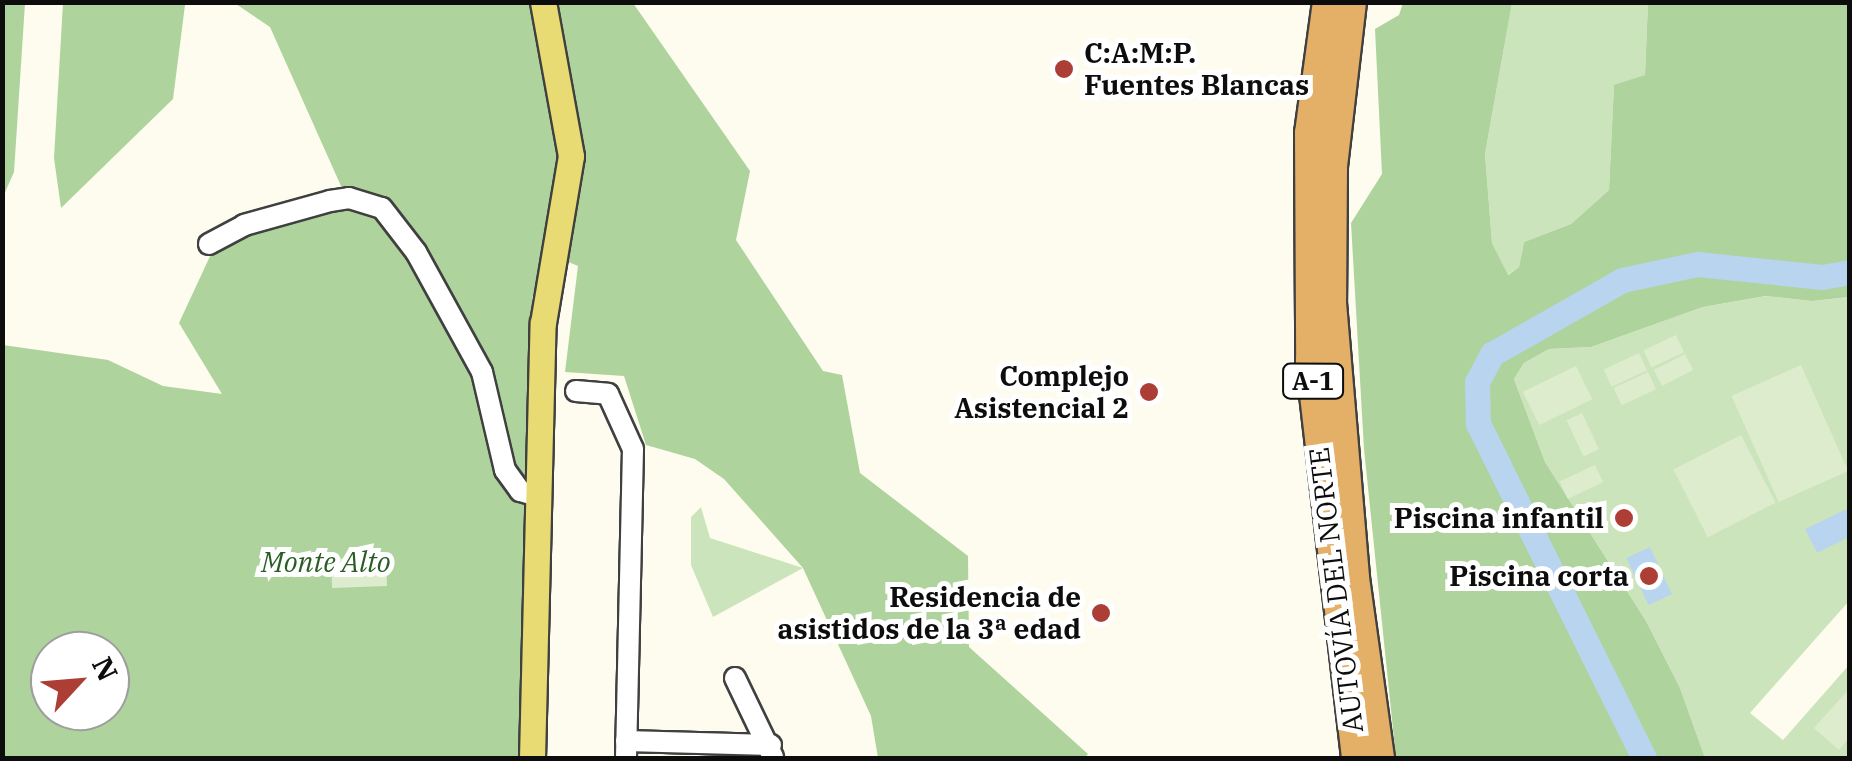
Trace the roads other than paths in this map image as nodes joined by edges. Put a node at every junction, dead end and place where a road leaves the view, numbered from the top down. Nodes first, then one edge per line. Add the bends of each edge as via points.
1 (543, 2) edge
2 (1328, 2) edge
3 (1351, 2) edge
4 (210, 244) dead end
5 (576, 391) dead end
6 (537, 496) junction
7 (735, 678) dead end
8 (626, 750) edge
9 (772, 752) edge
10 (532, 758) edge
11 (1356, 758) edge
12 (1378, 758) edge

1 - 6 main road via 572,156 565,223 545,304
2 - 11 highway, AUTOVÍA DEL NORTE / A-1 via 1310,134 1310,360
3 - 12 highway, AUTOVÍA DEL NORTE / A-1 via 1333,150 1330,270 1343,473
4 - 6 street via 244,225 330,201 350,198 382,208 416,252 482,372 506,470 520,491
5 - 8 street via 608,394 633,449
6 - 10 main road
7 - 9 street
8 - 9 street

